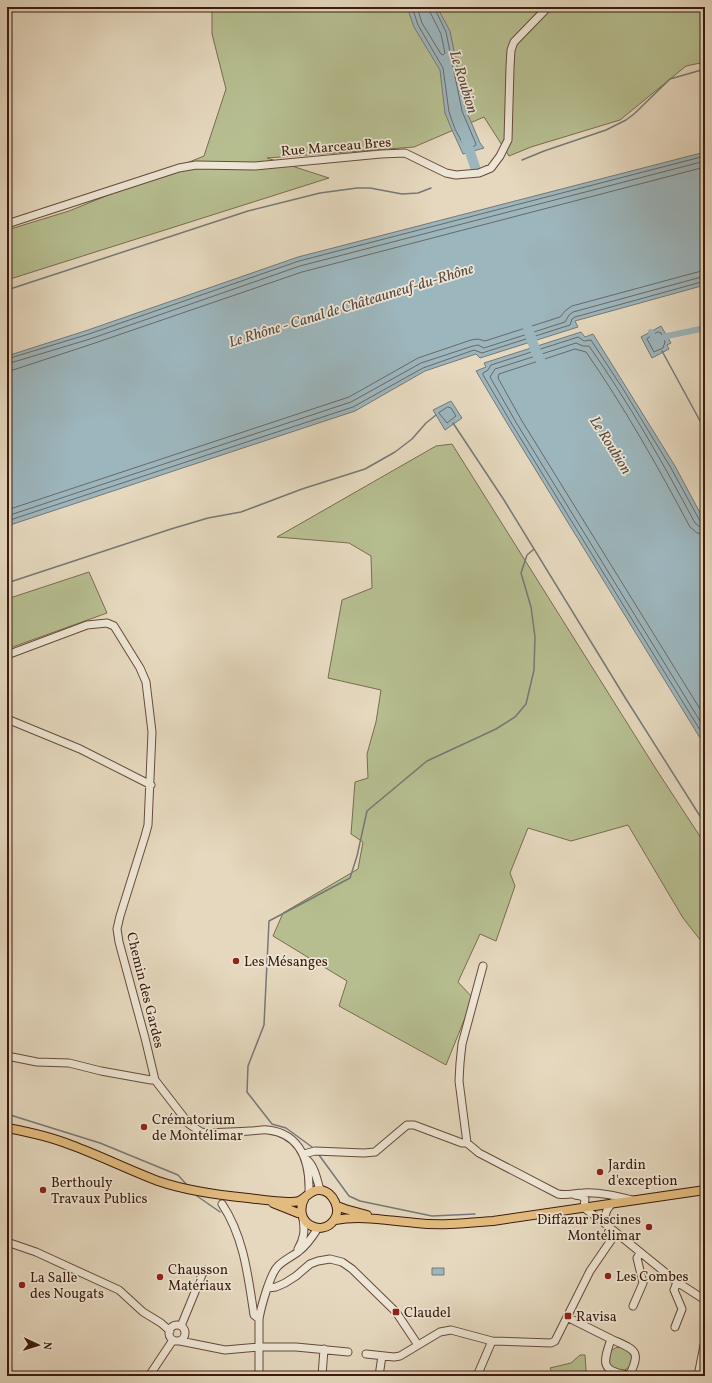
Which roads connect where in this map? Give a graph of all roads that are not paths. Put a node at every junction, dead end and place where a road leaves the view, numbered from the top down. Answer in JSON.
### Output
{"nodes":[{"id":1,"x":548,"y":7,"type":"edge"},
{"id":2,"x":7,"y":224,"type":"edge"},
{"id":3,"x":7,"y":655,"type":"edge"},
{"id":4,"x":7,"y":719,"type":"edge"},
{"id":5,"x":151,"y":785,"type":"junction"},
{"id":6,"x":483,"y":966,"type":"dead end"},
{"id":7,"x":7,"y":1056,"type":"edge"},
{"id":8,"x":155,"y":1080,"type":"junction"},
{"id":9,"x":7,"y":1128,"type":"edge"},
{"id":10,"x":467,"y":1143,"type":"junction"},
{"id":11,"x":305,"y":1157,"type":"junction"},
{"id":12,"x":320,"y":1190,"type":"junction"},
{"id":13,"x":705,"y":1190,"type":"edge"},
{"id":14,"x":307,"y":1195,"type":"junction"},
{"id":15,"x":573,"y":1195,"type":"junction"},
{"id":16,"x":633,"y":1200,"type":"junction"},
{"id":17,"x":267,"y":1201,"type":"junction"},
{"id":18,"x":612,"y":1203,"type":"junction"},
{"id":19,"x":222,"y":1204,"type":"dead end"},
{"id":20,"x":337,"y":1206,"type":"junction"},
{"id":21,"x":584,"y":1208,"type":"junction"},
{"id":22,"x":302,"y":1216,"type":"junction"},
{"id":23,"x":383,"y":1219,"type":"junction"},
{"id":24,"x":335,"y":1220,"type":"junction"},
{"id":25,"x":603,"y":1222,"type":"junction"},
{"id":26,"x":318,"y":1228,"type":"junction"},
{"id":27,"x":616,"y":1234,"type":"junction"},
{"id":28,"x":7,"y":1242,"type":"edge"},
{"id":29,"x":640,"y":1253,"type":"junction"},
{"id":30,"x":294,"y":1254,"type":"junction"},
{"id":31,"x":204,"y":1270,"type":"dead end"},
{"id":32,"x":677,"y":1282,"type":"junction"},
{"id":33,"x":268,"y":1288,"type":"junction"},
{"id":34,"x":705,"y":1300,"type":"edge"},
{"id":35,"x":633,"y":1306,"type":"dead end"},
{"id":36,"x":567,"y":1318,"type":"junction"},
{"id":37,"x":259,"y":1319,"type":"junction"},
{"id":38,"x":161,"y":1322,"type":"junction"},
{"id":39,"x":178,"y":1326,"type":"junction"},
{"id":40,"x":675,"y":1327,"type":"dead end"},
{"id":41,"x":170,"y":1331,"type":"junction"},
{"id":42,"x":179,"y":1339,"type":"junction"},
{"id":43,"x":611,"y":1339,"type":"junction"},
{"id":44,"x":705,"y":1340,"type":"edge"},
{"id":45,"x":492,"y":1341,"type":"junction"},
{"id":46,"x":623,"y":1344,"type":"junction"},
{"id":47,"x":418,"y":1345,"type":"junction"},
{"id":48,"x":259,"y":1347,"type":"junction"},
{"id":49,"x":608,"y":1348,"type":"junction"},
{"id":50,"x":324,"y":1349,"type":"junction"},
{"id":51,"x":348,"y":1352,"type":"dead end"},
{"id":52,"x":366,"y":1354,"type":"dead end"},
{"id":53,"x":382,"y":1356,"type":"junction"},
{"id":54,"x":150,"y":1376,"type":"edge"},
{"id":55,"x":259,"y":1376,"type":"edge"},
{"id":56,"x":322,"y":1376,"type":"edge"},
{"id":57,"x":379,"y":1376,"type":"edge"},
{"id":58,"x":477,"y":1376,"type":"edge"},
{"id":59,"x":629,"y":1376,"type":"edge"},
{"id":60,"x":698,"y":1376,"type":"edge"}],
"edges":[{"from":1,"to":2,"type":"street","name":"Rue Marceau Bres"},
{"from":3,"to":5,"type":"street","name":"Chemin des Gardes"},
{"from":4,"to":5,"type":"street"},
{"from":5,"to":8,"type":"street","name":"Chemin des Gardes"},
{"from":6,"to":10,"type":"street"},
{"from":7,"to":8,"type":"street"},
{"from":8,"to":11,"type":"street","name":"Chemin des Gardes"},
{"from":9,"to":17,"type":"main road"},
{"from":10,"to":11,"type":"street"},
{"from":10,"to":15,"type":"street"},
{"from":11,"to":12,"type":"street"},
{"from":11,"to":14,"type":"street"},
{"from":12,"to":14,"type":"main road"},
{"from":12,"to":20,"type":"main road"},
{"from":13,"to":16,"type":"main road"},
{"from":14,"to":17,"type":"main road"},
{"from":14,"to":22,"type":"main road"},
{"from":15,"to":16,"type":"street"},
{"from":15,"to":21,"type":"street"},
{"from":16,"to":18,"type":"main road"},
{"from":17,"to":22,"type":"main road"},
{"from":18,"to":21,"type":"main road"},
{"from":18,"to":25,"type":"street"},
{"from":19,"to":37,"type":"street"},
{"from":20,"to":23,"type":"main road"},
{"from":20,"to":24,"type":"main road"},
{"from":21,"to":23,"type":"main road"},
{"from":21,"to":25,"type":"street"},
{"from":22,"to":26,"type":"main road"},
{"from":22,"to":30,"type":"street"},
{"from":23,"to":24,"type":"main road"},
{"from":24,"to":26,"type":"main road"},
{"from":25,"to":27,"type":"street"},
{"from":26,"to":30,"type":"street"},
{"from":27,"to":29,"type":"street"},
{"from":27,"to":36,"type":"street"},
{"from":28,"to":38,"type":"street"},
{"from":29,"to":32,"type":"street"},
{"from":29,"to":35,"type":"street"},
{"from":30,"to":33,"type":"street"},
{"from":31,"to":39,"type":"street"},
{"from":32,"to":34,"type":"street"},
{"from":32,"to":40,"type":"street"},
{"from":33,"to":37,"type":"street"},
{"from":33,"to":47,"type":"street"},
{"from":36,"to":43,"type":"street"},
{"from":36,"to":45,"type":"street"},
{"from":37,"to":48,"type":"street"},
{"from":38,"to":39,"type":"street"},
{"from":38,"to":41,"type":"street"},
{"from":39,"to":41,"type":"street"},
{"from":39,"to":42,"type":"street"},
{"from":41,"to":42,"type":"street"},
{"from":42,"to":48,"type":"street"},
{"from":42,"to":54,"type":"street"},
{"from":43,"to":46,"type":"street"},
{"from":43,"to":49,"type":"street"},
{"from":44,"to":60,"type":"street"},
{"from":45,"to":47,"type":"street"},
{"from":45,"to":58,"type":"street"},
{"from":46,"to":49,"type":"street"},
{"from":46,"to":59,"type":"street"},
{"from":47,"to":53,"type":"street"},
{"from":48,"to":50,"type":"street"},
{"from":48,"to":55,"type":"street"},
{"from":49,"to":59,"type":"street"},
{"from":50,"to":51,"type":"street"},
{"from":50,"to":56,"type":"street"},
{"from":52,"to":53,"type":"street"},
{"from":53,"to":57,"type":"street"}]}
